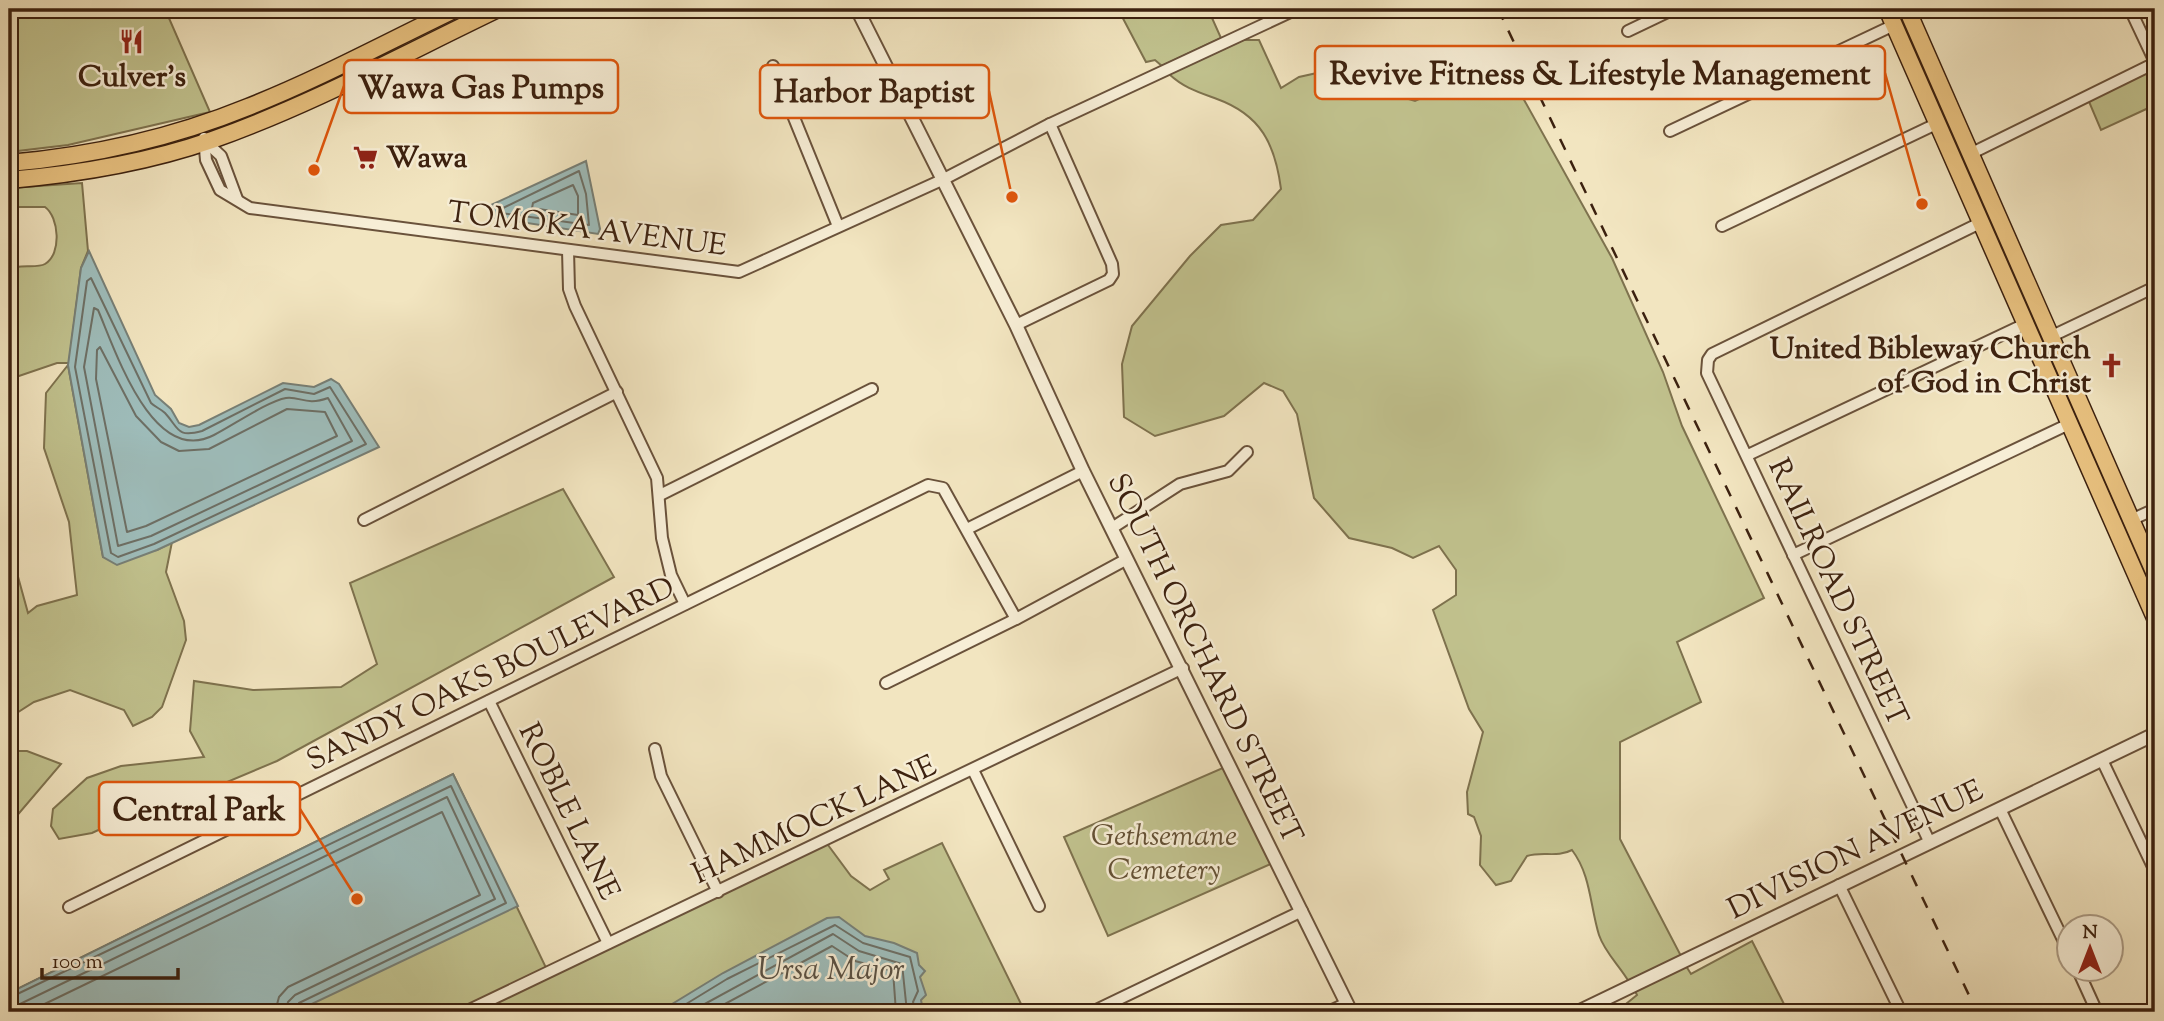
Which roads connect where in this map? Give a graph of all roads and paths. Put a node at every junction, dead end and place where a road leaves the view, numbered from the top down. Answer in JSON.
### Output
{"nodes":[{"id":1,"x":456,"y":9,"type":"edge"},
{"id":2,"x":498,"y":9,"type":"edge"},
{"id":3,"x":857,"y":9,"type":"edge"},
{"id":4,"x":1297,"y":9,"type":"edge"},
{"id":5,"x":1674,"y":9,"type":"edge"},
{"id":6,"x":1887,"y":9,"type":"edge"},
{"id":7,"x":1907,"y":9,"type":"edge"},
{"id":8,"x":2130,"y":9,"type":"edge"},
{"id":9,"x":1894,"y":25,"type":"junction"},
{"id":10,"x":1628,"y":31,"type":"dead end"},
{"id":11,"x":2155,"y":62,"type":"edge"},
{"id":12,"x":773,"y":66,"type":"dead end"},
{"id":13,"x":1050,"y":124,"type":"junction"},
{"id":14,"x":199,"y":125,"type":"junction"},
{"id":15,"x":1937,"y":127,"type":"junction"},
{"id":16,"x":1670,"y":131,"type":"dead end"},
{"id":17,"x":206,"y":142,"type":"junction"},
{"id":18,"x":1970,"y":154,"type":"junction"},
{"id":19,"x":9,"y":163,"type":"edge"},
{"id":20,"x":944,"y":179,"type":"junction"},
{"id":21,"x":9,"y":180,"type":"edge"},
{"id":22,"x":1980,"y":223,"type":"junction"},
{"id":23,"x":838,"y":226,"type":"junction"},
{"id":24,"x":1722,"y":226,"type":"dead end"},
{"id":25,"x":568,"y":250,"type":"junction"},
{"id":26,"x":2155,"y":287,"type":"edge"},
{"id":27,"x":2025,"y":324,"type":"junction"},
{"id":28,"x":1016,"y":325,"type":"junction"},
{"id":29,"x":2050,"y":337,"type":"junction"},
{"id":30,"x":872,"y":389,"type":"dead end"},
{"id":31,"x":617,"y":392,"type":"junction"},
{"id":32,"x":2069,"y":424,"type":"junction"},
{"id":33,"x":2096,"y":440,"type":"junction"},
{"id":34,"x":1247,"y":452,"type":"dead end"},
{"id":35,"x":1748,"y":455,"type":"junction"},
{"id":36,"x":1083,"y":471,"type":"junction"},
{"id":37,"x":660,"y":495,"type":"junction"},
{"id":38,"x":2155,"y":509,"type":"edge"},
{"id":39,"x":364,"y":520,"type":"dead end"},
{"id":40,"x":2131,"y":520,"type":"junction"},
{"id":41,"x":1112,"y":528,"type":"junction"},
{"id":42,"x":967,"y":529,"type":"junction"},
{"id":43,"x":1793,"y":555,"type":"junction"},
{"id":44,"x":1127,"y":559,"type":"junction"},
{"id":45,"x":2155,"y":574,"type":"edge"},
{"id":46,"x":685,"y":604,"type":"junction"},
{"id":47,"x":2155,"y":618,"type":"edge"},
{"id":48,"x":1016,"y":620,"type":"junction"},
{"id":49,"x":1183,"y":668,"type":"junction"},
{"id":50,"x":886,"y":683,"type":"dead end"},
{"id":51,"x":489,"y":701,"type":"junction"},
{"id":52,"x":2155,"y":734,"type":"edge"},
{"id":53,"x":656,"y":749,"type":"dead end"},
{"id":54,"x":2102,"y":760,"type":"junction"},
{"id":55,"x":974,"y":770,"type":"junction"},
{"id":56,"x":2000,"y":809,"type":"junction"},
{"id":57,"x":1930,"y":843,"type":"junction"},
{"id":58,"x":2155,"y":871,"type":"edge"},
{"id":59,"x":1839,"y":885,"type":"junction"},
{"id":60,"x":718,"y":892,"type":"junction"},
{"id":61,"x":1039,"y":906,"type":"dead end"},
{"id":62,"x":69,"y":907,"type":"dead end"},
{"id":63,"x":1302,"y":911,"type":"junction"},
{"id":64,"x":2056,"y":925,"type":"edge"},
{"id":65,"x":608,"y":943,"type":"junction"},
{"id":66,"x":2084,"y":982,"type":"edge"},
{"id":67,"x":1349,"y":1008,"type":"edge"},
{"id":68,"x":465,"y":1012,"type":"edge"},
{"id":69,"x":1092,"y":1012,"type":"edge"},
{"id":70,"x":1328,"y":1012,"type":"edge"},
{"id":71,"x":1578,"y":1012,"type":"edge"},
{"id":72,"x":1900,"y":1012,"type":"edge"},
{"id":73,"x":2098,"y":1012,"type":"edge"}],
"edges":[{"from":1,"to":14,"type":"main road"},
{"from":2,"to":17,"type":"main road"},
{"from":3,"to":20,"type":"street","name":"SOUTH ORCHARD STREET"},
{"from":4,"to":13,"type":"street","name":"TOMOKA AVENUE"},
{"from":5,"to":10,"type":"street"},
{"from":6,"to":9,"type":"main road"},
{"from":7,"to":18,"type":"main road"},
{"from":8,"to":11,"type":"street"},
{"from":9,"to":15,"type":"main road"},
{"from":9,"to":16,"type":"street"},
{"from":11,"to":18,"type":"street"},
{"from":12,"to":23,"type":"street"},
{"from":13,"to":20,"type":"street","name":"TOMOKA AVENUE"},
{"from":13,"to":28,"type":"street"},
{"from":14,"to":17,"type":"street","name":"TOMOKA AVENUE"},
{"from":14,"to":19,"type":"main road"},
{"from":15,"to":18,"type":"main road"},
{"from":15,"to":22,"type":"main road"},
{"from":15,"to":24,"type":"street"},
{"from":17,"to":21,"type":"main road"},
{"from":17,"to":25,"type":"street","name":"TOMOKA AVENUE"},
{"from":18,"to":29,"type":"main road"},
{"from":20,"to":23,"type":"street","name":"TOMOKA AVENUE"},
{"from":20,"to":28,"type":"street","name":"SOUTH ORCHARD STREET"},
{"from":22,"to":27,"type":"main road"},
{"from":22,"to":35,"type":"street","name":"RAILROAD STREET"},
{"from":23,"to":25,"type":"street","name":"TOMOKA AVENUE"},
{"from":25,"to":31,"type":"street"},
{"from":26,"to":29,"type":"street"},
{"from":27,"to":32,"type":"main road"},
{"from":27,"to":35,"type":"street"},
{"from":28,"to":36,"type":"street","name":"SOUTH ORCHARD STREET"},
{"from":29,"to":33,"type":"main road"},
{"from":30,"to":37,"type":"street"},
{"from":31,"to":37,"type":"street"},
{"from":31,"to":39,"type":"street"},
{"from":32,"to":33,"type":"main road"},
{"from":32,"to":43,"type":"street"},
{"from":32,"to":47,"type":"main road"},
{"from":33,"to":40,"type":"main road"},
{"from":34,"to":41,"type":"street"},
{"from":35,"to":43,"type":"street","name":"RAILROAD STREET"},
{"from":36,"to":41,"type":"street","name":"SOUTH ORCHARD STREET"},
{"from":36,"to":42,"type":"street"},
{"from":37,"to":46,"type":"street"},
{"from":38,"to":40,"type":"street"},
{"from":40,"to":45,"type":"main road"},
{"from":41,"to":44,"type":"street","name":"SOUTH ORCHARD STREET"},
{"from":42,"to":46,"type":"street","name":"SANDY OAKS BOULEVARD"},
{"from":42,"to":48,"type":"street"},
{"from":43,"to":57,"type":"street","name":"RAILROAD STREET"},
{"from":44,"to":48,"type":"street"},
{"from":44,"to":49,"type":"street","name":"SOUTH ORCHARD STREET"},
{"from":46,"to":51,"type":"street","name":"SANDY OAKS BOULEVARD"},
{"from":48,"to":50,"type":"street"},
{"from":49,"to":55,"type":"street","name":"HAMMOCK LANE"},
{"from":49,"to":63,"type":"street","name":"SOUTH ORCHARD STREET"},
{"from":51,"to":62,"type":"street","name":"SANDY OAKS BOULEVARD"},
{"from":51,"to":65,"type":"street","name":"ROBLE LANE"},
{"from":52,"to":54,"type":"street","name":"DIVISION AVENUE"},
{"from":53,"to":60,"type":"street"},
{"from":54,"to":56,"type":"street","name":"DIVISION AVENUE"},
{"from":54,"to":58,"type":"street"},
{"from":55,"to":60,"type":"street","name":"HAMMOCK LANE"},
{"from":55,"to":61,"type":"street"},
{"from":56,"to":57,"type":"street","name":"DIVISION AVENUE"},
{"from":56,"to":64,"type":"street"},
{"from":57,"to":59,"type":"street","name":"DIVISION AVENUE"},
{"from":59,"to":71,"type":"street","name":"DIVISION AVENUE"},
{"from":59,"to":72,"type":"street"},
{"from":60,"to":65,"type":"street","name":"HAMMOCK LANE"},
{"from":63,"to":67,"type":"street","name":"SOUTH ORCHARD STREET"},
{"from":63,"to":69,"type":"street"},
{"from":65,"to":68,"type":"street","name":"HAMMOCK LANE"},
{"from":66,"to":73,"type":"street"},
{"from":67,"to":70,"type":"street"}]}
